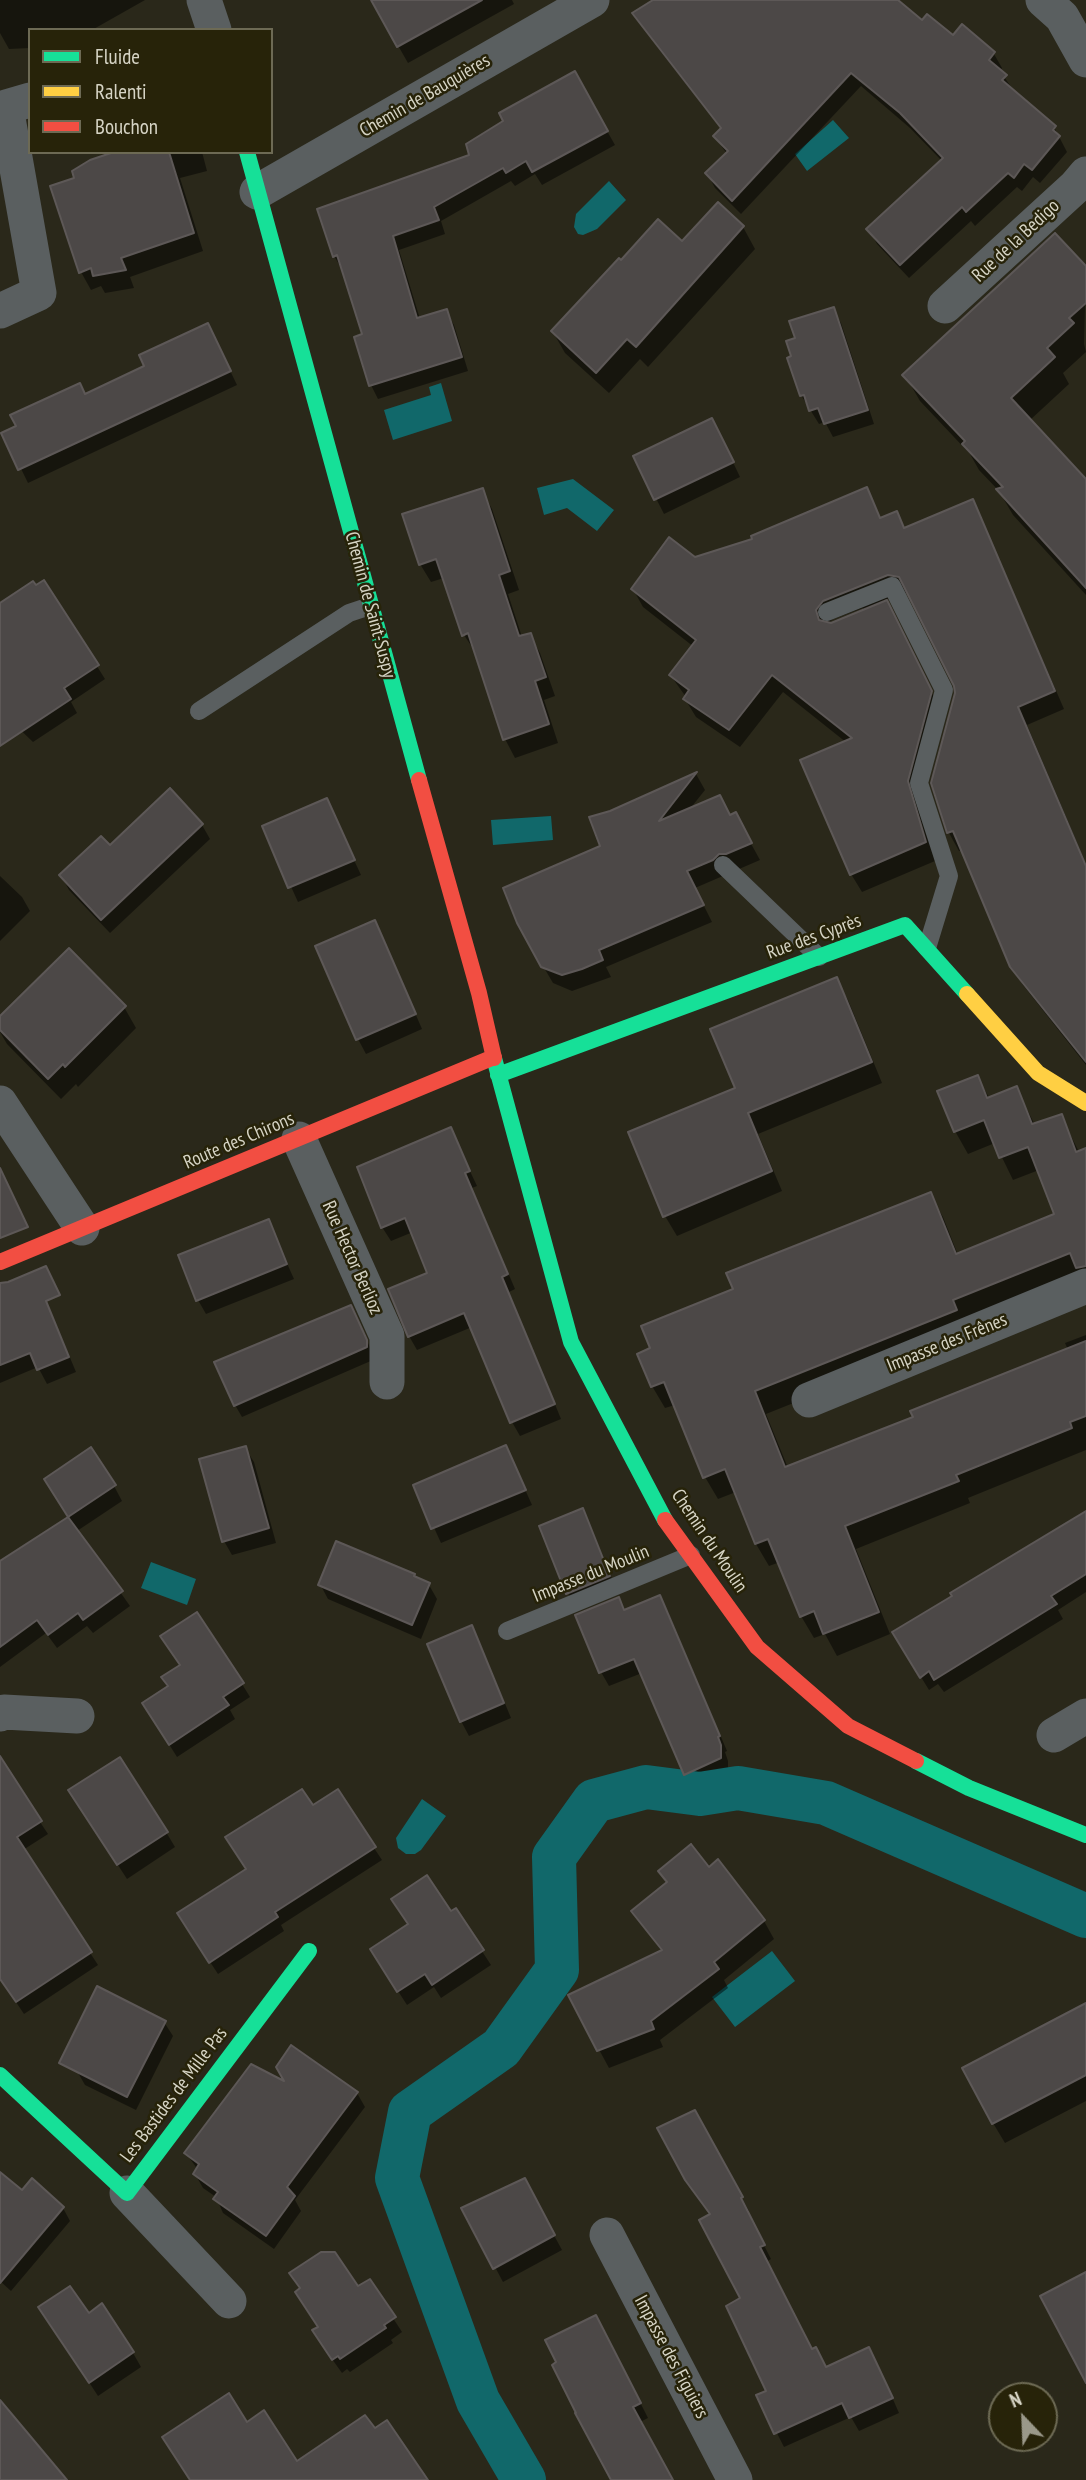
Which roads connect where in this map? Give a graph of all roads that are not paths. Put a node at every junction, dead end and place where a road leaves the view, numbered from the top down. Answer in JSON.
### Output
{"nodes":[{"id":1,"x":204,"y":0,"type":"edge"},
{"id":2,"x":592,"y":0,"type":"edge"},
{"id":3,"x":1043,"y":0,"type":"edge"},
{"id":4,"x":213,"y":28,"type":"edge"},
{"id":5,"x":1086,"y":60,"type":"edge"},
{"id":6,"x":12,"y":101,"type":"edge"},
{"id":7,"x":248,"y":154,"type":"edge"},
{"id":8,"x":1082,"y":188,"type":"edge"},
{"id":9,"x":257,"y":191,"type":"junction"},
{"id":10,"x":945,"y":306,"type":"dead end"},
{"id":11,"x":0,"y":311,"type":"edge"},
{"id":12,"x":370,"y":606,"type":"junction"},
{"id":13,"x":827,"y":612,"type":"dead end"},
{"id":14,"x":199,"y":711,"type":"dead end"},
{"id":15,"x":723,"y":865,"type":"dead end"},
{"id":16,"x":926,"y":948,"type":"junction"},
{"id":17,"x":820,"y":957,"type":"junction"},
{"id":18,"x":494,"y":1057,"type":"junction"},
{"id":19,"x":498,"y":1075,"type":"junction"},
{"id":20,"x":0,"y":1103,"type":"edge"},
{"id":21,"x":1086,"y":1103,"type":"edge"},
{"id":22,"x":299,"y":1139,"type":"junction"},
{"id":23,"x":82,"y":1228,"type":"junction"},
{"id":24,"x":0,"y":1262,"type":"edge"},
{"id":25,"x":1086,"y":1286,"type":"edge"},
{"id":26,"x":387,"y":1382,"type":"dead end"},
{"id":27,"x":809,"y":1400,"type":"dead end"},
{"id":28,"x":691,"y":1555,"type":"junction"},
{"id":29,"x":506,"y":1631,"type":"dead end"},
{"id":30,"x":0,"y":1714,"type":"edge"},
{"id":31,"x":77,"y":1716,"type":"dead end"},
{"id":32,"x":1086,"y":1716,"type":"edge"},
{"id":33,"x":1054,"y":1735,"type":"dead end"},
{"id":34,"x":1086,"y":1835,"type":"edge"},
{"id":35,"x":309,"y":1951,"type":"dead end"},
{"id":36,"x":0,"y":2075,"type":"edge"},
{"id":37,"x":127,"y":2193,"type":"junction"},
{"id":38,"x":607,"y":2235,"type":"dead end"},
{"id":39,"x":229,"y":2301,"type":"dead end"},
{"id":40,"x":734,"y":2480,"type":"edge"}],
"edges":[{"from":1,"to":4,"type":"street"},
{"from":2,"to":9,"type":"street","name":"Chemin de Bauquières"},
{"from":3,"to":5,"type":"street"},
{"from":6,"to":11,"type":"street"},
{"from":7,"to":9,"type":"street","name":"Chemin de Saint-Suspy"},
{"from":8,"to":10,"type":"street","name":"Rue de la Bedigo"},
{"from":9,"to":12,"type":"street","name":"Chemin de Saint-Suspy"},
{"from":12,"to":14,"type":"lane"},
{"from":12,"to":18,"type":"street","name":"Chemin de Saint-Suspy"},
{"from":13,"to":16,"type":"lane"},
{"from":15,"to":17,"type":"lane"},
{"from":16,"to":17,"type":"street","name":"Rue des Cyprès"},
{"from":16,"to":21,"type":"street","name":"Rue des Cyprès"},
{"from":17,"to":19,"type":"street","name":"Rue des Cyprès"},
{"from":18,"to":19,"type":"street","name":"Chemin du Moulin"},
{"from":18,"to":22,"type":"street","name":"Route des Chirons"},
{"from":19,"to":28,"type":"street","name":"Chemin du Moulin"},
{"from":20,"to":23,"type":"street"},
{"from":22,"to":23,"type":"street","name":"Route des Chirons"},
{"from":22,"to":26,"type":"street","name":"Rue Hector Berlioz"},
{"from":23,"to":24,"type":"street","name":"Route des Chirons"},
{"from":25,"to":27,"type":"street","name":"Impasse des Frênes"},
{"from":28,"to":29,"type":"lane","name":"Impasse du Moulin"},
{"from":28,"to":34,"type":"street","name":"Chemin du Moulin"},
{"from":30,"to":31,"type":"street"},
{"from":32,"to":33,"type":"street"},
{"from":35,"to":37,"type":"street","name":"Les Bastides de Mille Pas"},
{"from":36,"to":37,"type":"street","name":"Les Bastides de Mille Pas"},
{"from":37,"to":39,"type":"street"},
{"from":38,"to":40,"type":"street","name":"Impasse des Figuiers"}]}
